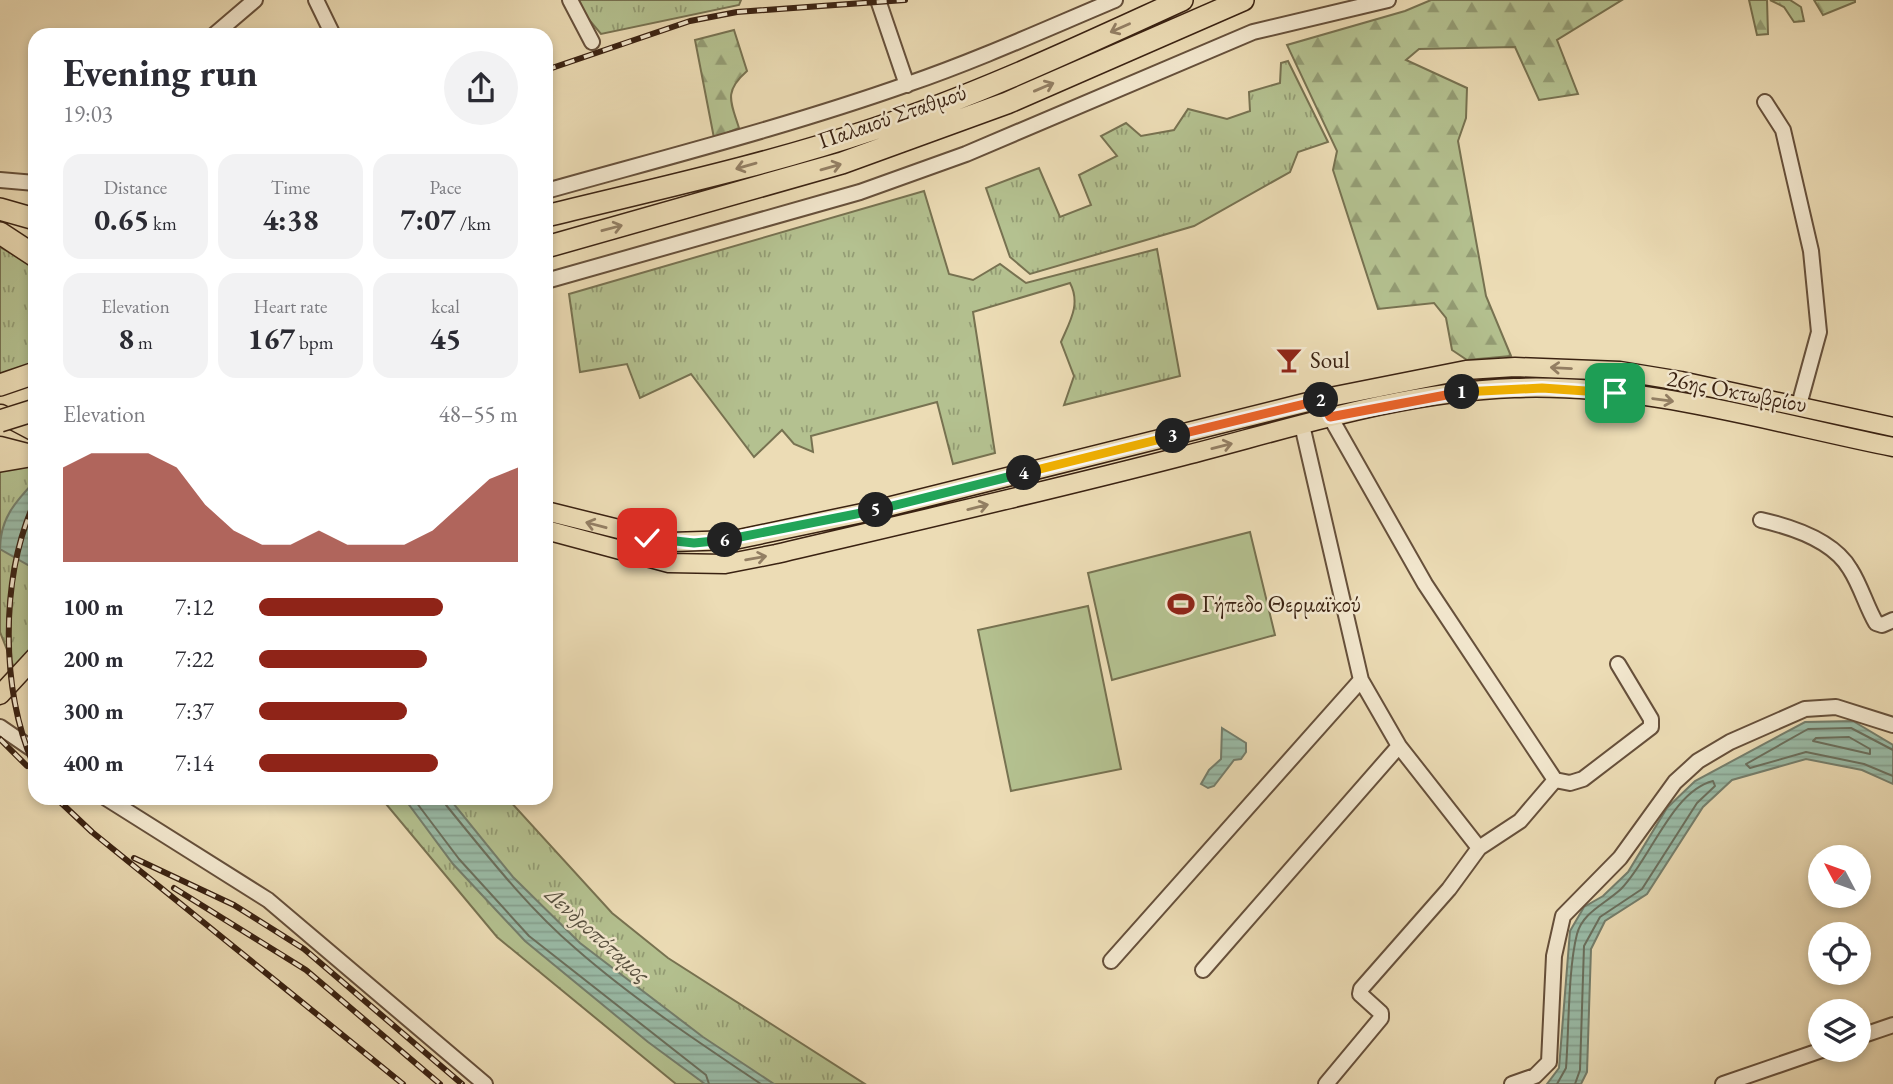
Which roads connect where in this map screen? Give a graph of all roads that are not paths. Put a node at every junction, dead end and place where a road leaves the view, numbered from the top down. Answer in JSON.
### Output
{"nodes":[{"id":1,"x":255,"y":0,"type":"edge"},
{"id":2,"x":316,"y":0,"type":"edge"},
{"id":3,"x":570,"y":0,"type":"edge"},
{"id":4,"x":878,"y":0,"type":"edge"},
{"id":5,"x":1115,"y":0,"type":"edge"},
{"id":6,"x":1182,"y":0,"type":"edge"},
{"id":7,"x":1243,"y":0,"type":"edge"},
{"id":8,"x":1388,"y":0,"type":"edge"},
{"id":9,"x":222,"y":28,"type":"edge"},
{"id":10,"x":330,"y":28,"type":"edge"},
{"id":11,"x":592,"y":41,"type":"dead end"},
{"id":12,"x":907,"y":85,"type":"junction"},
{"id":13,"x":1765,"y":102,"type":"dead end"},
{"id":14,"x":0,"y":180,"type":"edge"},
{"id":15,"x":28,"y":182,"type":"edge"},
{"id":16,"x":553,"y":189,"type":"edge"},
{"id":17,"x":0,"y":209,"type":"edge"},
{"id":18,"x":553,"y":214,"type":"edge"},
{"id":19,"x":28,"y":217,"type":"edge"},
{"id":20,"x":0,"y":233,"type":"edge"},
{"id":21,"x":553,"y":245,"type":"edge"},
{"id":22,"x":28,"y":251,"type":"edge"},
{"id":23,"x":553,"y":279,"type":"edge"},
{"id":24,"x":28,"y":374,"type":"edge"},
{"id":25,"x":0,"y":385,"type":"edge"},
{"id":26,"x":1320,"y":399,"type":"junction"},
{"id":27,"x":1799,"y":405,"type":"junction"},
{"id":28,"x":28,"y":412,"type":"edge"},
{"id":29,"x":0,"y":413,"type":"edge"},
{"id":30,"x":1330,"y":417,"type":"junction"},
{"id":31,"x":0,"y":421,"type":"edge"},
{"id":32,"x":1303,"y":425,"type":"junction"},
{"id":33,"x":1893,"y":427,"type":"edge"},
{"id":34,"x":28,"y":428,"type":"edge"},
{"id":35,"x":0,"y":446,"type":"edge"},
{"id":36,"x":1893,"y":447,"type":"edge"},
{"id":37,"x":28,"y":453,"type":"edge"},
{"id":38,"x":28,"y":456,"type":"edge"},
{"id":39,"x":0,"y":461,"type":"edge"},
{"id":40,"x":553,"y":512,"type":"edge"},
{"id":41,"x":1761,"y":520,"type":"dead end"},
{"id":42,"x":553,"y":532,"type":"edge"},
{"id":43,"x":1893,"y":620,"type":"edge"},
{"id":44,"x":1618,"y":664,"type":"dead end"},
{"id":45,"x":28,"y":665,"type":"edge"},
{"id":46,"x":1361,"y":680,"type":"junction"},
{"id":47,"x":0,"y":695,"type":"edge"},
{"id":48,"x":1893,"y":725,"type":"edge"},
{"id":49,"x":0,"y":727,"type":"edge"},
{"id":50,"x":28,"y":746,"type":"edge"},
{"id":51,"x":1399,"y":746,"type":"junction"},
{"id":52,"x":1555,"y":780,"type":"junction"},
{"id":53,"x":117,"y":805,"type":"edge"},
{"id":54,"x":1479,"y":848,"type":"junction"},
{"id":55,"x":1111,"y":961,"type":"dead end"},
{"id":56,"x":1203,"y":970,"type":"dead end"},
{"id":57,"x":1893,"y":1025,"type":"edge"},
{"id":58,"x":1871,"y":1033,"type":"edge"},
{"id":59,"x":1808,"y":1055,"type":"edge"},
{"id":60,"x":485,"y":1084,"type":"edge"},
{"id":61,"x":1326,"y":1084,"type":"edge"},
{"id":62,"x":1512,"y":1084,"type":"edge"},
{"id":63,"x":1723,"y":1084,"type":"edge"}],
"edges":[{"from":1,"to":9,"type":"street"},
{"from":2,"to":10,"type":"street"},
{"from":3,"to":11,"type":"street"},
{"from":4,"to":12,"type":"street"},
{"from":5,"to":12,"type":"street"},
{"from":6,"to":18,"type":"highway","name":"Παλαιού Σταθμού","one_way":true},
{"from":21,"to":7,"type":"highway","name":"Παλαιού Σταθμού","one_way":true},
{"from":8,"to":23,"type":"street"},
{"from":12,"to":16,"type":"street"},
{"from":13,"to":27,"type":"street"},
{"from":14,"to":15,"type":"street"},
{"from":17,"to":19,"type":"highway"},
{"from":20,"to":22,"type":"highway"},
{"from":24,"to":25,"type":"highway"},
{"from":27,"to":26,"type":"main road","name":"26ης Οκτωβρίου","one_way":true},
{"from":26,"to":30,"type":"street"},
{"from":26,"to":40,"type":"main road","name":"26ης Οκτωβρίου","one_way":true},
{"from":27,"to":33,"type":"main road","name":"26ης Οκτωβρίου"},
{"from":28,"to":31,"type":"highway","bridge":true},
{"from":29,"to":34,"type":"main road"},
{"from":30,"to":32,"type":"main road","name":"26ης Οκτωβρίου"},
{"from":30,"to":36,"type":"main road","name":"26ης Οκτωβρίου","one_way":true},
{"from":30,"to":52,"type":"street"},
{"from":42,"to":32,"type":"main road","name":"26ης Οκτωβρίου","one_way":true},
{"from":32,"to":46,"type":"street"},
{"from":35,"to":37,"type":"main road"},
{"from":38,"to":39,"type":"highway"},
{"from":41,"to":43,"type":"street"},
{"from":44,"to":52,"type":"street"},
{"from":45,"to":47,"type":"main road"},
{"from":46,"to":51,"type":"street"},
{"from":46,"to":55,"type":"street"},
{"from":48,"to":62,"type":"street"},
{"from":49,"to":50,"type":"street"},
{"from":51,"to":54,"type":"street"},
{"from":51,"to":56,"type":"street"},
{"from":52,"to":54,"type":"street"},
{"from":53,"to":60,"type":"street"},
{"from":54,"to":61,"type":"street"},
{"from":57,"to":58,"type":"street"},
{"from":59,"to":63,"type":"street"}]}
